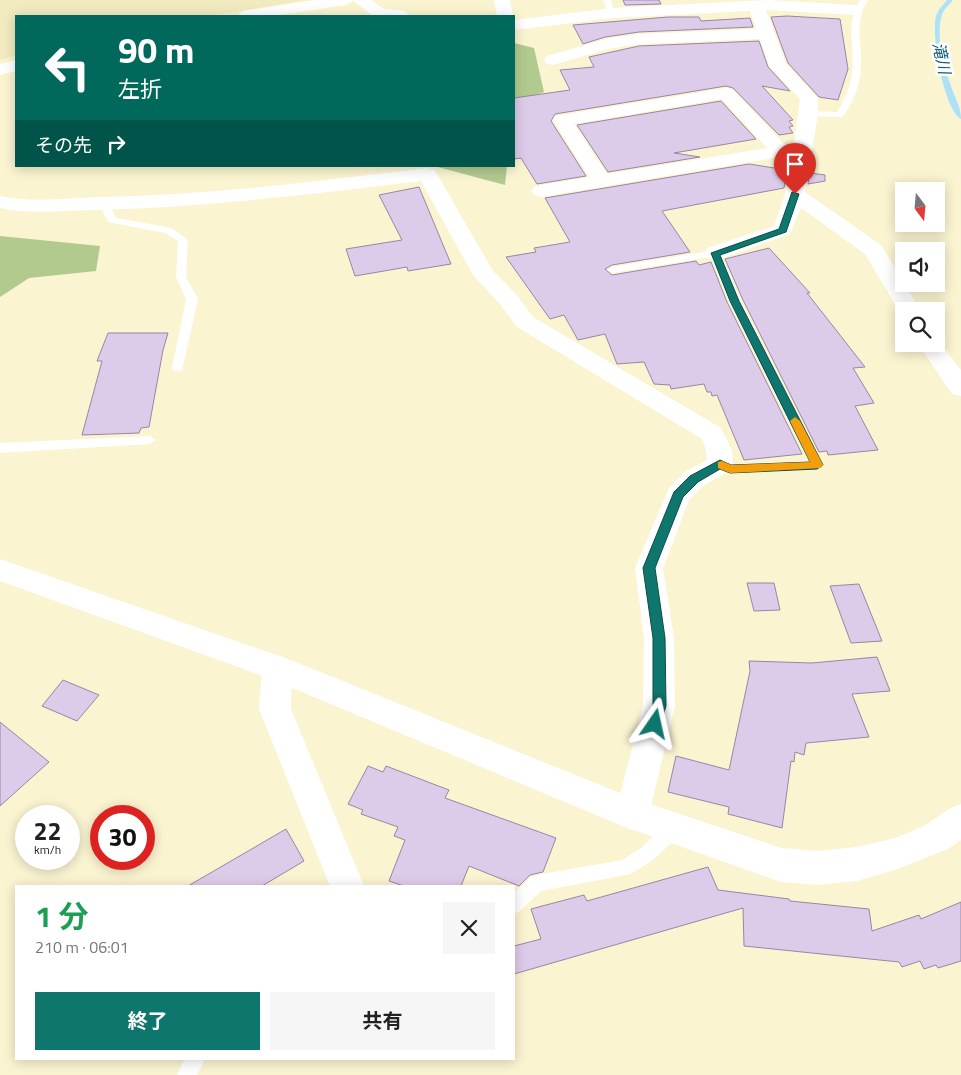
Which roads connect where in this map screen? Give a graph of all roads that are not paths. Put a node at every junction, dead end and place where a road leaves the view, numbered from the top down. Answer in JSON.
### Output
{"nodes":[{"id":1,"x":346,"y":0,"type":"edge"},
{"id":2,"x":392,"y":0,"type":"edge"},
{"id":3,"x":502,"y":0,"type":"edge"},
{"id":4,"x":364,"y":2,"type":"edge"},
{"id":5,"x":860,"y":5,"type":"edge"},
{"id":6,"x":610,"y":6,"type":"edge"},
{"id":7,"x":756,"y":6,"type":"junction"},
{"id":8,"x":250,"y":15,"type":"edge"},
{"id":9,"x":392,"y":15,"type":"edge"},
{"id":10,"x":505,"y":15,"type":"edge"},
{"id":11,"x":515,"y":26,"type":"edge"},
{"id":12,"x":765,"y":34,"type":"junction"},
{"id":13,"x":553,"y":60,"type":"dead end"},
{"id":14,"x":15,"y":65,"type":"edge"},
{"id":15,"x":0,"y":70,"type":"edge"},
{"id":16,"x":809,"y":114,"type":"junction"},
{"id":17,"x":802,"y":148,"type":"junction"},
{"id":18,"x":780,"y":151,"type":"junction"},
{"id":19,"x":601,"y":180,"type":"junction"},
{"id":20,"x":541,"y":191,"type":"dead end"},
{"id":21,"x":795,"y":194,"type":"junction"},
{"id":22,"x":0,"y":202,"type":"edge"},
{"id":23,"x":104,"y":204,"type":"junction"},
{"id":24,"x":715,"y":253,"type":"junction"},
{"id":25,"x":612,"y":270,"type":"dead end"},
{"id":26,"x":905,"y":302,"type":"edge"},
{"id":27,"x":936,"y":352,"type":"edge"},
{"id":28,"x":178,"y":368,"type":"dead end"},
{"id":29,"x":961,"y":388,"type":"edge"},
{"id":30,"x":150,"y":440,"type":"dead end"},
{"id":31,"x":0,"y":448,"type":"edge"},
{"id":32,"x":720,"y":464,"type":"junction"},
{"id":33,"x":0,"y":570,"type":"edge"},
{"id":34,"x":278,"y":668,"type":"junction"},
{"id":35,"x":632,"y":814,"type":"junction"},
{"id":36,"x":961,"y":820,"type":"edge"},
{"id":37,"x":674,"y":829,"type":"junction"},
{"id":38,"x":347,"y":885,"type":"edge"},
{"id":39,"x":515,"y":905,"type":"edge"},
{"id":40,"x":194,"y":1060,"type":"edge"},
{"id":41,"x":187,"y":1075,"type":"edge"}],
"edges":[{"from":1,"to":8,"type":"street"},
{"from":2,"to":4,"type":"street"},
{"from":3,"to":10,"type":"street"},
{"from":4,"to":9,"type":"street"},
{"from":5,"to":7,"type":"street"},
{"from":5,"to":16,"type":"lane"},
{"from":6,"to":7,"type":"street"},
{"from":6,"to":11,"type":"street"},
{"from":7,"to":12,"type":"street"},
{"from":12,"to":13,"type":"street"},
{"from":12,"to":16,"type":"street"},
{"from":14,"to":15,"type":"street"},
{"from":16,"to":17,"type":"street"},
{"from":17,"to":18,"type":"street"},
{"from":17,"to":21,"type":"street"},
{"from":18,"to":19,"type":"street"},
{"from":18,"to":19,"type":"street"},
{"from":19,"to":20,"type":"street"},
{"from":21,"to":24,"type":"street"},
{"from":21,"to":26,"type":"street"},
{"from":22,"to":23,"type":"street"},
{"from":23,"to":28,"type":"lane"},
{"from":23,"to":32,"type":"street"},
{"from":24,"to":25,"type":"lane"},
{"from":24,"to":32,"type":"lane"},
{"from":27,"to":29,"type":"street"},
{"from":30,"to":31,"type":"lane"},
{"from":32,"to":35,"type":"street"},
{"from":33,"to":34,"type":"street"},
{"from":34,"to":35,"type":"street"},
{"from":34,"to":38,"type":"street"},
{"from":35,"to":37,"type":"street"},
{"from":36,"to":37,"type":"street"},
{"from":37,"to":39,"type":"lane"},
{"from":40,"to":41,"type":"lane"}]}
